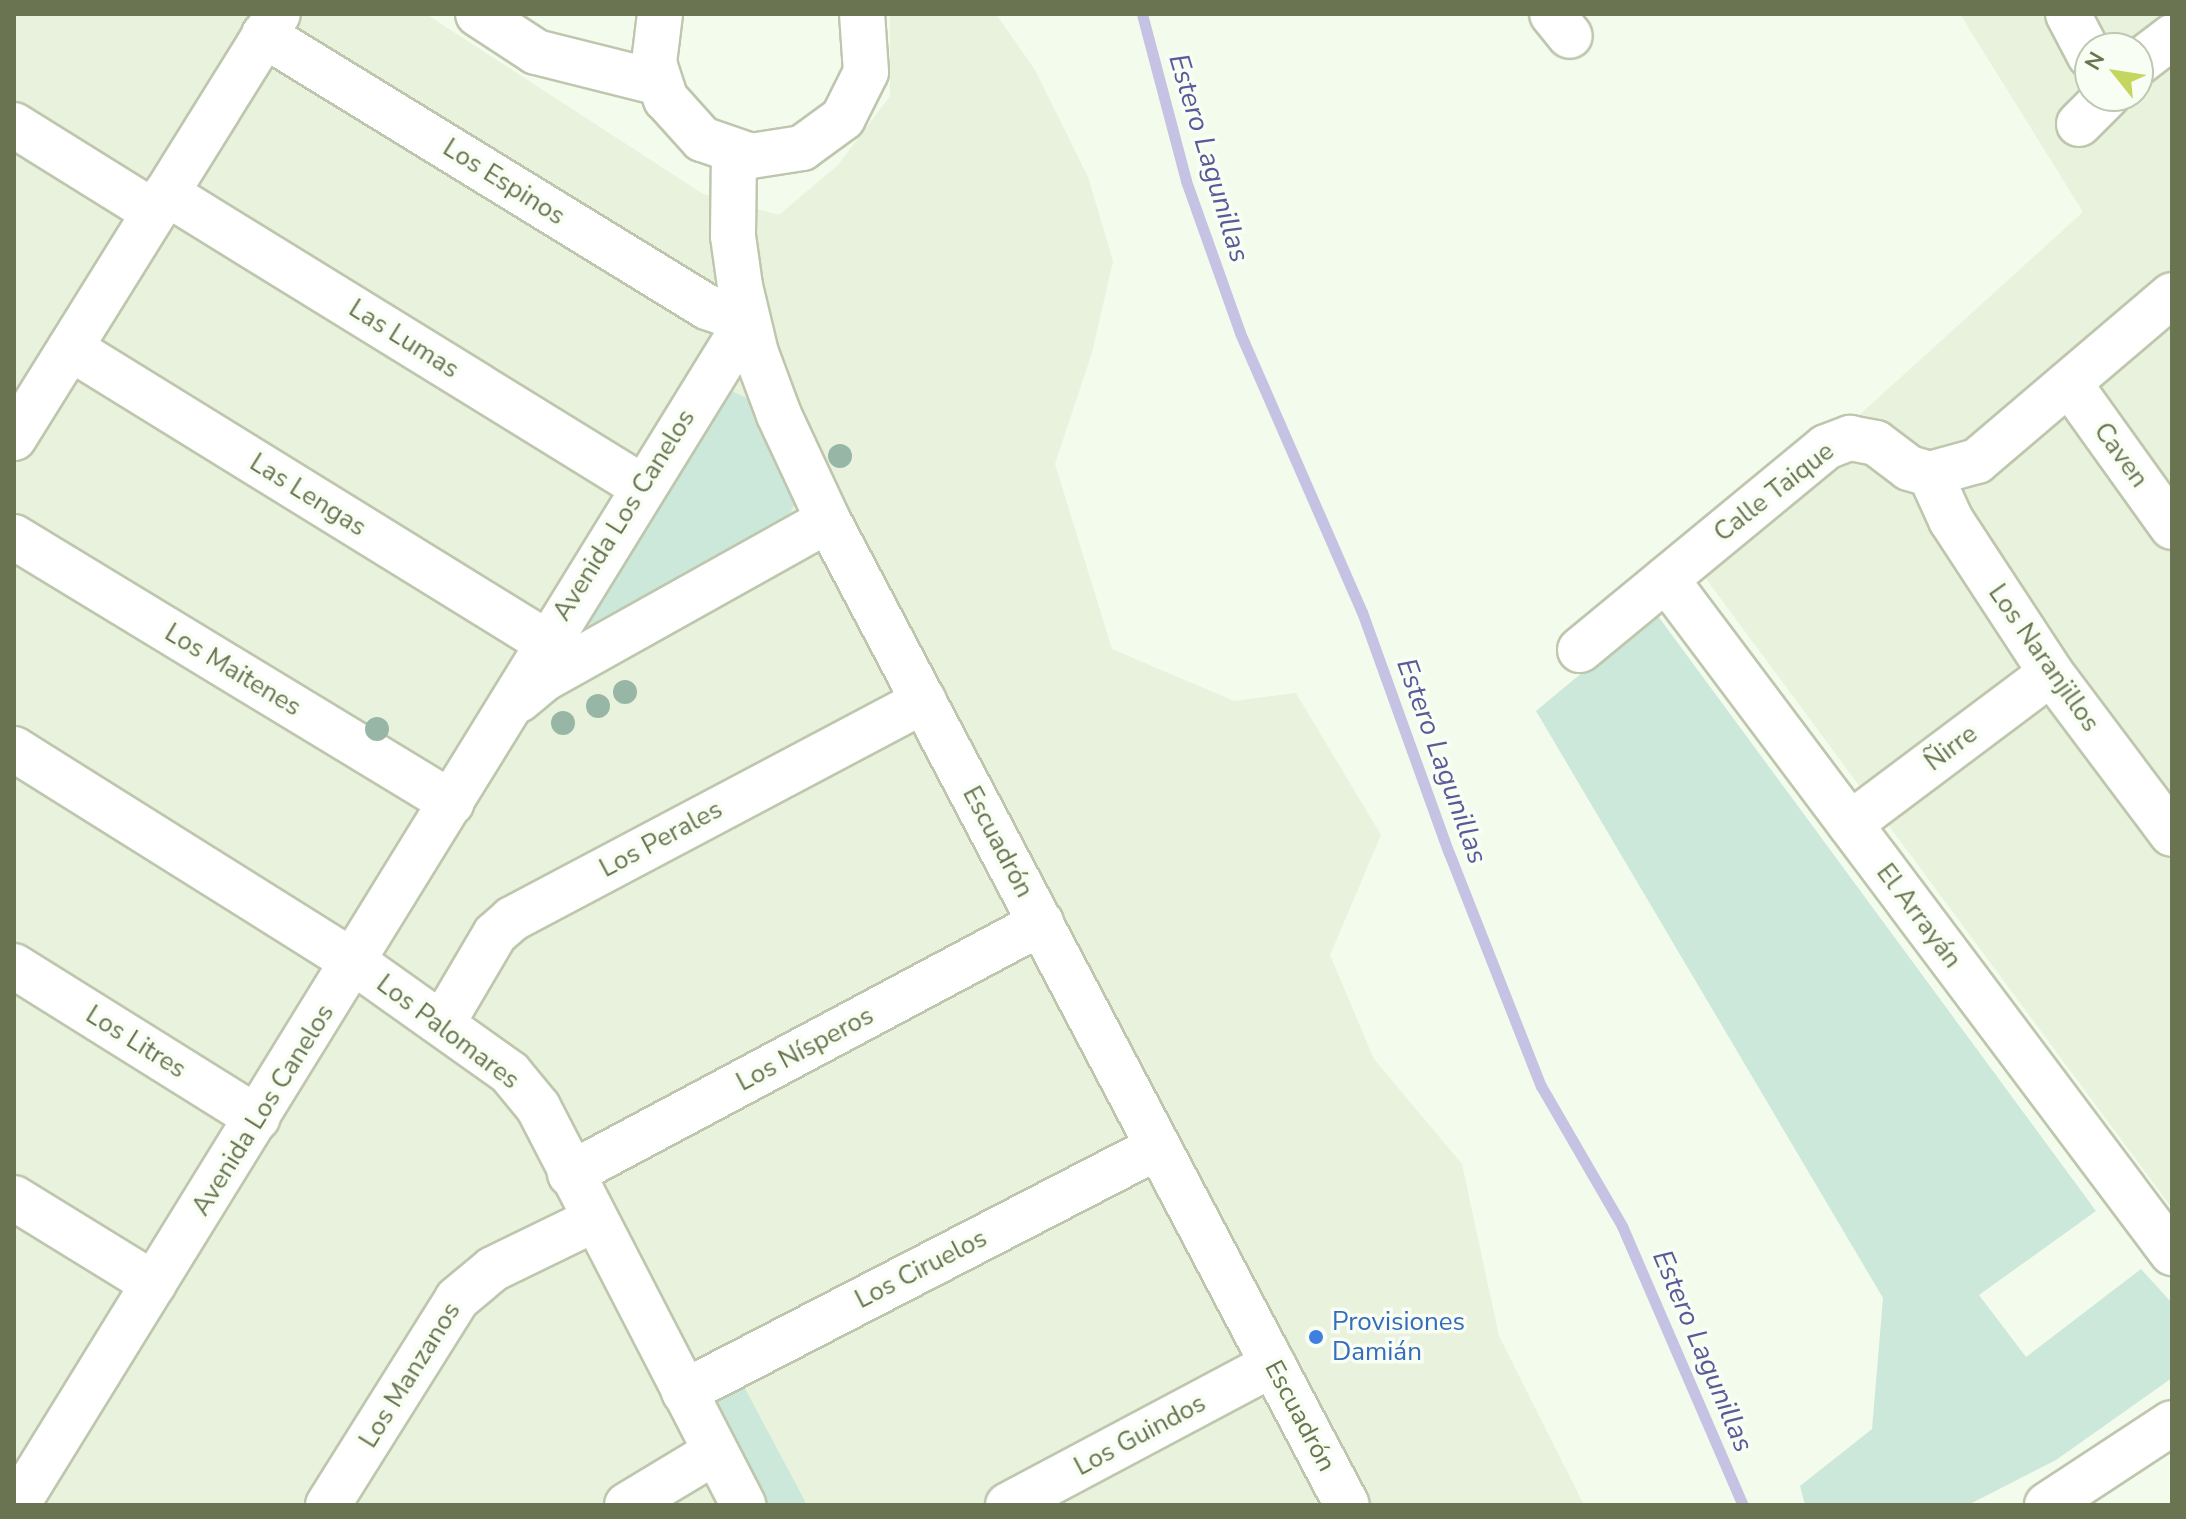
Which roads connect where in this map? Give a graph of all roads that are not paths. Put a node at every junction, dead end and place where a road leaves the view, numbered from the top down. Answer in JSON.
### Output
{"nodes":[{"id":1,"x":478,"y":14,"type":"edge"},
{"id":2,"x":660,"y":14,"type":"edge"},
{"id":3,"x":862,"y":14,"type":"edge"},
{"id":4,"x":2068,"y":14,"type":"edge"},
{"id":5,"x":271,"y":21,"type":"edge"},
{"id":6,"x":2077,"y":32,"type":"edge"},
{"id":7,"x":2172,"y":37,"type":"edge"},
{"id":8,"x":2154,"y":51,"type":"edge"},
{"id":9,"x":659,"y":83,"type":"junction"},
{"id":10,"x":14,"y":125,"type":"edge"},
{"id":11,"x":734,"y":153,"type":"junction"},
{"id":12,"x":160,"y":202,"type":"junction"},
{"id":13,"x":2172,"y":295,"type":"edge"},
{"id":14,"x":747,"y":321,"type":"junction"},
{"id":15,"x":70,"y":348,"type":"junction"},
{"id":16,"x":2069,"y":383,"type":"junction"},
{"id":17,"x":21,"y":413,"type":"edge"},
{"id":18,"x":1930,"y":474,"type":"junction"},
{"id":19,"x":641,"y":486,"type":"junction"},
{"id":20,"x":828,"y":520,"type":"junction"},
{"id":21,"x":2172,"y":527,"type":"edge"},
{"id":22,"x":14,"y":537,"type":"edge"},
{"id":23,"x":1666,"y":579,"type":"junction"},
{"id":24,"x":546,"y":642,"type":"junction"},
{"id":25,"x":1580,"y":650,"type":"dead end"},
{"id":26,"x":2051,"y":673,"type":"junction"},
{"id":27,"x":924,"y":701,"type":"junction"},
{"id":28,"x":508,"y":714,"type":"junction"},
{"id":29,"x":14,"y":749,"type":"edge"},
{"id":30,"x":452,"y":803,"type":"junction"},
{"id":31,"x":1850,"y":824,"type":"junction"},
{"id":32,"x":2172,"y":834,"type":"edge"},
{"id":33,"x":1041,"y":923,"type":"junction"},
{"id":34,"x":354,"y":962,"type":"junction"},
{"id":35,"x":14,"y":966,"type":"edge"},
{"id":36,"x":442,"y":1024,"type":"junction"},
{"id":37,"x":257,"y":1118,"type":"junction"},
{"id":38,"x":1158,"y":1147,"type":"junction"},
{"id":39,"x":570,"y":1174,"type":"junction"},
{"id":40,"x":14,"y":1198,"type":"edge"},
{"id":41,"x":594,"y":1220,"type":"junction"},
{"id":42,"x":2172,"y":1253,"type":"edge"},
{"id":43,"x":154,"y":1284,"type":"junction"},
{"id":44,"x":1273,"y":1364,"type":"junction"},
{"id":45,"x":684,"y":1392,"type":"junction"},
{"id":46,"x":2172,"y":1423,"type":"edge"},
{"id":47,"x":715,"y":1452,"type":"junction"},
{"id":48,"x":17,"y":1505,"type":"edge"},
{"id":49,"x":328,"y":1505,"type":"edge"},
{"id":50,"x":627,"y":1505,"type":"edge"},
{"id":51,"x":743,"y":1505,"type":"edge"},
{"id":52,"x":1008,"y":1505,"type":"edge"},
{"id":53,"x":1347,"y":1505,"type":"edge"},
{"id":54,"x":2047,"y":1505,"type":"edge"}],
"edges":[{"from":1,"to":9,"type":"street"},
{"from":2,"to":9,"type":"street"},
{"from":3,"to":11,"type":"street"},
{"from":4,"to":6,"type":"street"},
{"from":5,"to":12,"type":"street"},
{"from":5,"to":14,"type":"street","name":"Los Espinos"},
{"from":7,"to":8,"type":"street"},
{"from":9,"to":11,"type":"street"},
{"from":10,"to":12,"type":"street"},
{"from":11,"to":14,"type":"street","name":"Escuadrón"},
{"from":12,"to":15,"type":"street"},
{"from":12,"to":19,"type":"street","name":"Las Lumas"},
{"from":13,"to":16,"type":"street"},
{"from":14,"to":19,"type":"street","name":"Avenida Los Canelos"},
{"from":14,"to":20,"type":"street","name":"Escuadrón"},
{"from":15,"to":17,"type":"street"},
{"from":15,"to":24,"type":"street","name":"Las Lengas"},
{"from":16,"to":18,"type":"street"},
{"from":16,"to":21,"type":"street","name":"Caven"},
{"from":18,"to":23,"type":"street","name":"Calle Taique"},
{"from":18,"to":26,"type":"street","name":"Los Naranjillos"},
{"from":19,"to":24,"type":"street","name":"Avenida Los Canelos"},
{"from":20,"to":27,"type":"street","name":"Escuadrón"},
{"from":20,"to":28,"type":"street","name":"Avenida Los Canelos"},
{"from":22,"to":30,"type":"street","name":"Los Maitenes"},
{"from":23,"to":25,"type":"street","name":"Calle Taique"},
{"from":23,"to":31,"type":"street","name":"El Arrayán"},
{"from":24,"to":28,"type":"street","name":"Avenida Los Canelos"},
{"from":26,"to":31,"type":"street","name":"Ñirre"},
{"from":26,"to":32,"type":"street","name":"Los Naranjillos"},
{"from":27,"to":33,"type":"street","name":"Escuadrón"},
{"from":27,"to":36,"type":"street","name":"Los Perales"},
{"from":28,"to":30,"type":"street","name":"Avenida Los Canelos"},
{"from":29,"to":34,"type":"street","name":"Los Palomares"},
{"from":30,"to":34,"type":"street","name":"Avenida Los Canelos"},
{"from":31,"to":42,"type":"street","name":"El Arrayán"},
{"from":33,"to":38,"type":"street","name":"Escuadrón"},
{"from":33,"to":39,"type":"street","name":"Los Nísperos"},
{"from":34,"to":36,"type":"street","name":"Los Palomares"},
{"from":34,"to":37,"type":"street","name":"Avenida Los Canelos"},
{"from":35,"to":37,"type":"street","name":"Los Litres"},
{"from":36,"to":39,"type":"street","name":"Los Palomares"},
{"from":37,"to":43,"type":"street","name":"Avenida Los Canelos"},
{"from":38,"to":44,"type":"street","name":"Escuadrón"},
{"from":38,"to":45,"type":"street","name":"Los Ciruelos"},
{"from":39,"to":41,"type":"street","name":"Los Palomares"},
{"from":40,"to":43,"type":"street"},
{"from":41,"to":45,"type":"street","name":"Los Palomares"},
{"from":41,"to":49,"type":"street","name":"Los Manzanos"},
{"from":43,"to":48,"type":"street","name":"Avenida Los Canelos"},
{"from":44,"to":52,"type":"street","name":"Los Guindos"},
{"from":44,"to":53,"type":"street","name":"Escuadrón"},
{"from":45,"to":47,"type":"street","name":"Los Palomares"},
{"from":46,"to":54,"type":"street"},
{"from":47,"to":50,"type":"street"},
{"from":47,"to":51,"type":"street","name":"Los Palomares"}]}
